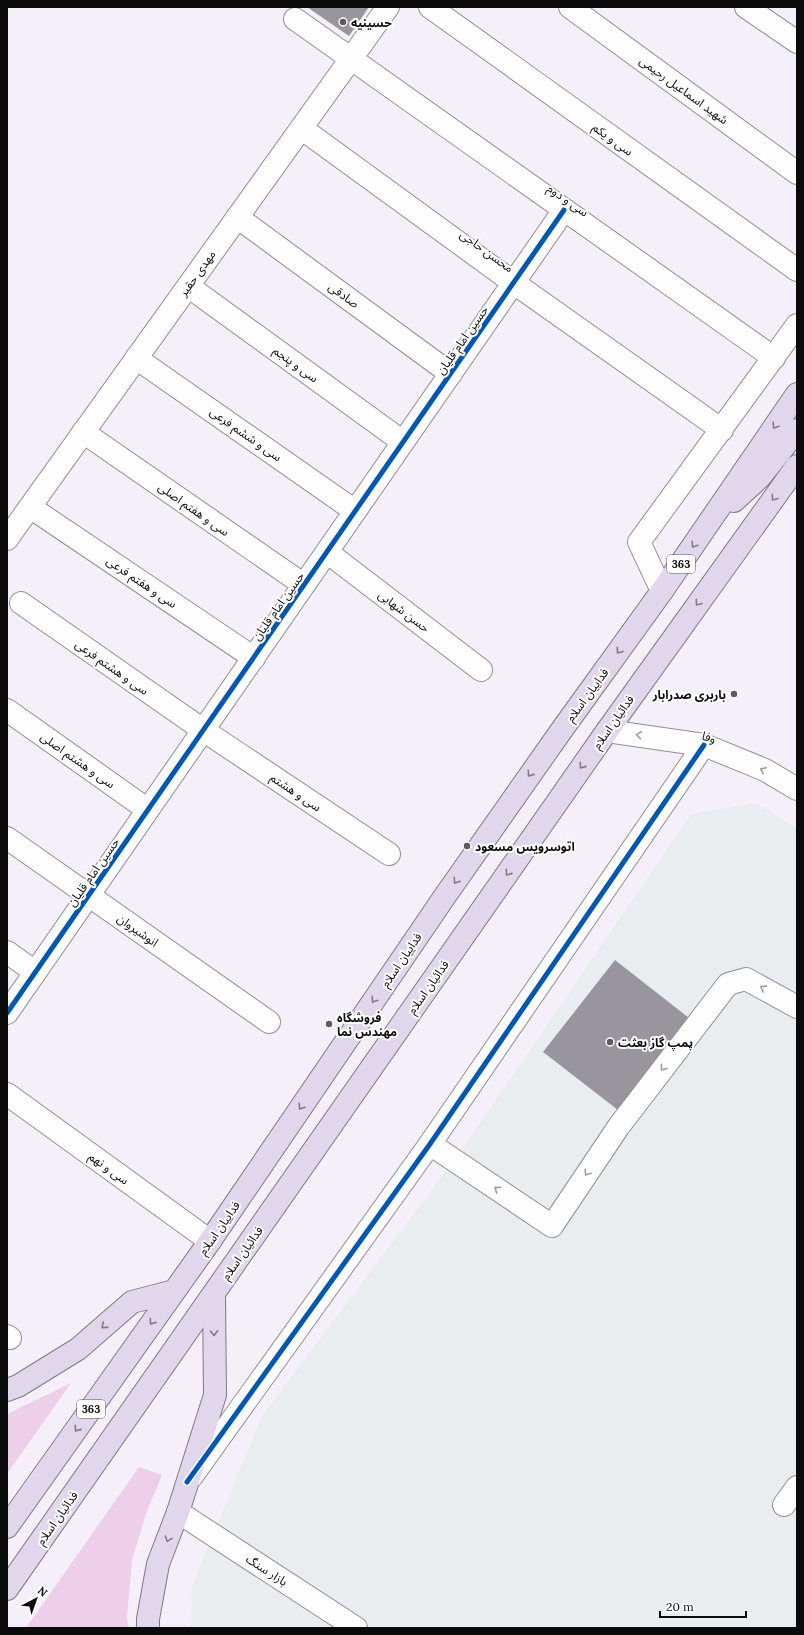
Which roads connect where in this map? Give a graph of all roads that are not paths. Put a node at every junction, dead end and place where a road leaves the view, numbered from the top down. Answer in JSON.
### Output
{"nodes":[{"id":1,"x":388,"y":7,"type":"edge"},
{"id":2,"x":430,"y":7,"type":"edge"},
{"id":3,"x":570,"y":7,"type":"edge"},
{"id":4,"x":746,"y":7,"type":"edge"},
{"id":5,"x":295,"y":19,"type":"dead end"},
{"id":6,"x":797,"y":42,"type":"edge"},
{"id":7,"x":351,"y":59,"type":"junction"},
{"id":8,"x":301,"y":128,"type":"junction"},
{"id":9,"x":797,"y":172,"type":"edge"},
{"id":10,"x":564,"y":210,"type":"junction"},
{"id":11,"x":237,"y":217,"type":"junction"},
{"id":12,"x":797,"y":270,"type":"edge"},
{"id":13,"x":514,"y":283,"type":"junction"},
{"id":14,"x":188,"y":286,"type":"junction"},
{"id":15,"x":797,"y":325,"type":"edge"},
{"id":16,"x":136,"y":358,"type":"junction"},
{"id":17,"x":774,"y":358,"type":"junction"},
{"id":18,"x":451,"y":374,"type":"junction"},
{"id":19,"x":797,"y":394,"type":"edge"},
{"id":20,"x":722,"y":430,"type":"junction"},
{"id":21,"x":797,"y":430,"type":"edge"},
{"id":22,"x":83,"y":432,"type":"junction"},
{"id":23,"x":403,"y":442,"type":"junction"},
{"id":24,"x":797,"y":466,"type":"edge"},
{"id":25,"x":30,"y":506,"type":"junction"},
{"id":26,"x":355,"y":511,"type":"junction"},
{"id":27,"x":708,"y":524,"type":"junction"},
{"id":28,"x":7,"y":538,"type":"edge"},
{"id":29,"x":327,"y":552,"type":"junction"},
{"id":30,"x":304,"y":585,"type":"junction"},
{"id":31,"x":662,"y":591,"type":"junction"},
{"id":32,"x":21,"y":604,"type":"dead end"},
{"id":33,"x":254,"y":658,"type":"junction"},
{"id":34,"x":481,"y":670,"type":"dead end"},
{"id":35,"x":7,"y":710,"type":"edge"},
{"id":36,"x":203,"y":730,"type":"junction"},
{"id":37,"x":607,"y":730,"type":"junction"},
{"id":38,"x":704,"y":744,"type":"junction"},
{"id":39,"x":797,"y":789,"type":"edge"},
{"id":40,"x":148,"y":810,"type":"junction"},
{"id":41,"x":7,"y":838,"type":"edge"},
{"id":42,"x":389,"y":854,"type":"dead end"},
{"id":43,"x":88,"y":896,"type":"junction"},
{"id":44,"x":7,"y":952,"type":"edge"},
{"id":45,"x":35,"y":972,"type":"junction"},
{"id":46,"x":797,"y":1007,"type":"edge"},
{"id":47,"x":7,"y":1013,"type":"edge"},
{"id":48,"x":269,"y":1022,"type":"dead end"},
{"id":49,"x":7,"y":1094,"type":"edge"},
{"id":50,"x":430,"y":1144,"type":"junction"},
{"id":51,"x":210,"y":1241,"type":"junction"},
{"id":52,"x":174,"y":1290,"type":"junction"},
{"id":53,"x":214,"y":1294,"type":"junction"},
{"id":54,"x":7,"y":1390,"type":"edge"},
{"id":55,"x":187,"y":1482,"type":"junction"},
{"id":56,"x":797,"y":1487,"type":"edge"},
{"id":57,"x":784,"y":1505,"type":"dead end"},
{"id":58,"x":178,"y":1512,"type":"junction"},
{"id":59,"x":7,"y":1527,"type":"edge"},
{"id":60,"x":7,"y":1589,"type":"edge"},
{"id":61,"x":148,"y":1628,"type":"edge"},
{"id":62,"x":356,"y":1628,"type":"edge"}],
"edges":[{"from":1,"to":7,"type":"street","name":"مهدی حقیر"},
{"from":2,"to":12,"type":"street","name":"سی و یکم"},
{"from":3,"to":9,"type":"street","name":"شهید اسماعیل رحیمی"},
{"from":4,"to":6,"type":"street"},
{"from":5,"to":7,"type":"street","name":"سی و دوم"},
{"from":7,"to":8,"type":"street","name":"مهدی حقیر"},
{"from":7,"to":10,"type":"street","name":"سی و دوم"},
{"from":8,"to":11,"type":"street","name":"مهدی حقیر"},
{"from":8,"to":13,"type":"street","name":"محسن حاجی"},
{"from":10,"to":13,"type":"street","name":"حسین امام قلیان"},
{"from":10,"to":17,"type":"street","name":"سی و دوم"},
{"from":11,"to":14,"type":"street","name":"مهدی حقیر"},
{"from":11,"to":18,"type":"street","name":"صادقی"},
{"from":13,"to":18,"type":"street","name":"حسین امام قلیان"},
{"from":13,"to":20,"type":"street","name":"محسن حاجی"},
{"from":14,"to":16,"type":"street","name":"مهدی حقیر"},
{"from":14,"to":23,"type":"street","name":"سی و پنجم"},
{"from":15,"to":17,"type":"street"},
{"from":16,"to":22,"type":"street","name":"مهدی حقیر"},
{"from":16,"to":26,"type":"street","name":"سی و ششم فرعی"},
{"from":17,"to":20,"type":"street"},
{"from":18,"to":23,"type":"street","name":"حسین امام قلیان"},
{"from":19,"to":27,"type":"main road","name":"فداییان اسلام","number":"363","one_way":true},
{"from":20,"to":31,"type":"street"},
{"from":21,"to":27,"type":"main road"},
{"from":22,"to":25,"type":"street","name":"مهدی حقیر"},
{"from":22,"to":30,"type":"street","name":"سی و هفتم اصلی"},
{"from":23,"to":26,"type":"street","name":"حسین امام قلیان"},
{"from":24,"to":37,"type":"main road","name":"فدائیان اسلام","one_way":true},
{"from":25,"to":28,"type":"street","name":"مهدی حقیر"},
{"from":25,"to":33,"type":"street","name":"سی و هفتم فرعی"},
{"from":26,"to":29,"type":"street","name":"حسین امام قلیان"},
{"from":27,"to":31,"type":"main road","name":"فداییان اسلام","number":"363","one_way":true},
{"from":29,"to":30,"type":"street","name":"حسین امام قلیان"},
{"from":29,"to":34,"type":"street","name":"حسن شهابی"},
{"from":30,"to":33,"type":"street","name":"حسین امام قلیان"},
{"from":31,"to":51,"type":"main road","name":"فداییان اسلام","number":"363","one_way":true},
{"from":32,"to":36,"type":"street","name":"سی و هشتم فرعی"},
{"from":33,"to":36,"type":"street","name":"حسین امام قلیان"},
{"from":35,"to":40,"type":"street","name":"سی و هشتم اصلی"},
{"from":36,"to":40,"type":"street","name":"حسین امام قلیان"},
{"from":36,"to":42,"type":"street","name":"سی و هشتم"},
{"from":38,"to":37,"type":"street","name":"وفا","one_way":true},
{"from":37,"to":53,"type":"main road","name":"فدائیان اسلام","one_way":true},
{"from":39,"to":38,"type":"street","name":"وفا","one_way":true},
{"from":38,"to":50,"type":"street"},
{"from":40,"to":43,"type":"street","name":"حسین امام قلیان"},
{"from":41,"to":43,"type":"street","name":"انوشیروان"},
{"from":43,"to":45,"type":"street","name":"حسین امام قلیان"},
{"from":43,"to":48,"type":"street","name":"انوشیروان"},
{"from":44,"to":45,"type":"street"},
{"from":45,"to":47,"type":"street","name":"حسین امام قلیان"},
{"from":46,"to":50,"type":"street","one_way":true},
{"from":49,"to":51,"type":"street","name":"سی و نهم"},
{"from":50,"to":55,"type":"street"},
{"from":51,"to":52,"type":"main road","name":"فداییان اسلام","number":"363"},
{"from":52,"to":54,"type":"main road","one_way":true},
{"from":52,"to":59,"type":"main road","name":"فداییان اسلام","number":"363","one_way":true},
{"from":53,"to":55,"type":"main road","one_way":true},
{"from":53,"to":60,"type":"main road","name":"فدائیان اسلام"},
{"from":55,"to":58,"type":"main road"},
{"from":56,"to":57,"type":"street"},
{"from":58,"to":61,"type":"main road","one_way":true},
{"from":58,"to":62,"type":"street","name":"بازار سنگ"}]}
